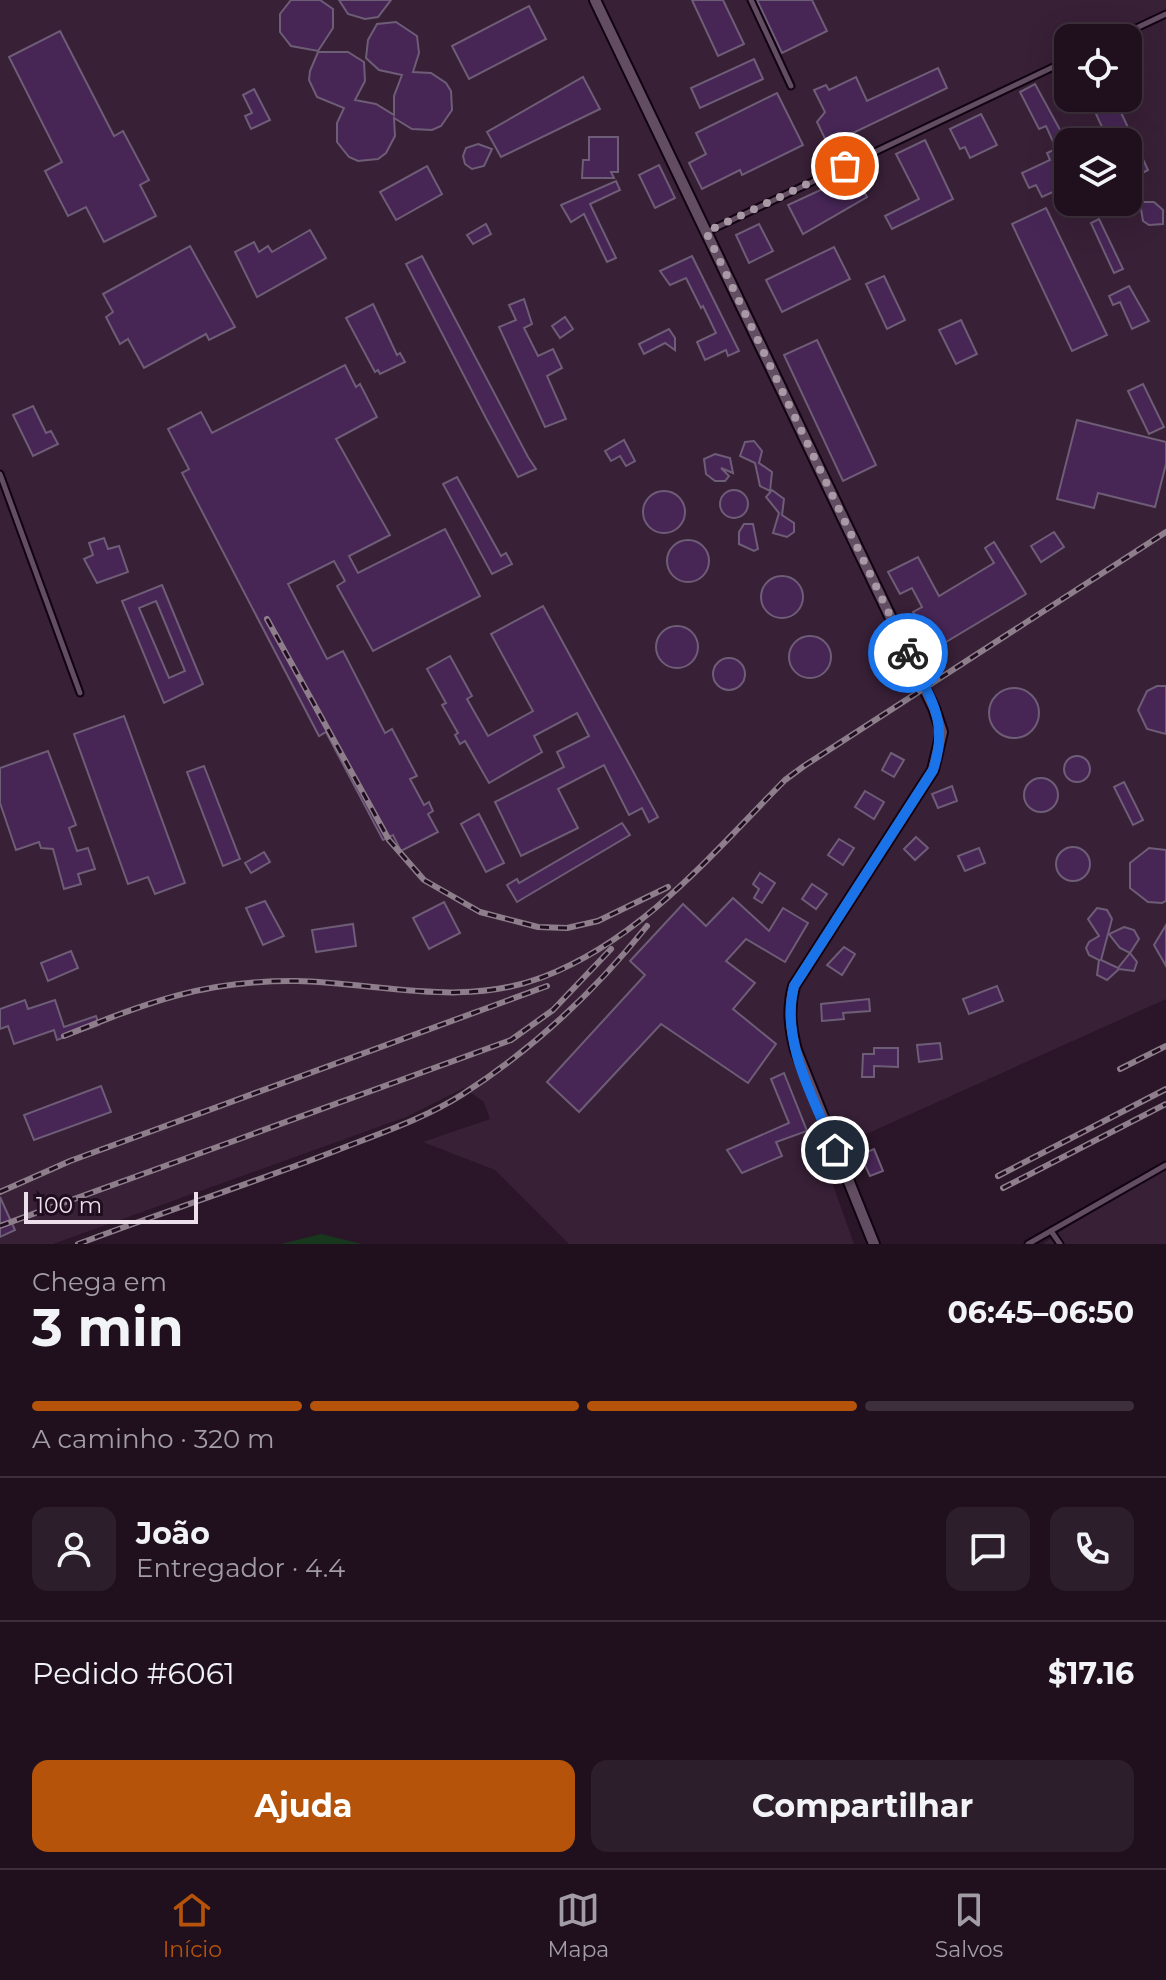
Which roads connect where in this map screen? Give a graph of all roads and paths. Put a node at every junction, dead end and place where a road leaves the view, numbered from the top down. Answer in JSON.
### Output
{"nodes":[{"id":1,"x":595,"y":0,"type":"edge"},
{"id":2,"x":751,"y":0,"type":"edge"},
{"id":3,"x":1166,"y":14,"type":"edge"},
{"id":4,"x":1142,"y":25,"type":"edge"},
{"id":5,"x":1054,"y":67,"type":"edge"},
{"id":6,"x":791,"y":86,"type":"dead end"},
{"id":7,"x":706,"y":232,"type":"junction"},
{"id":8,"x":0,"y":474,"type":"edge"},
{"id":9,"x":80,"y":693,"type":"dead end"},
{"id":10,"x":1166,"y":1165,"type":"edge"},
{"id":11,"x":1051,"y":1231,"type":"junction"},
{"id":12,"x":874,"y":1244,"type":"edge"},
{"id":13,"x":1028,"y":1244,"type":"edge"},
{"id":14,"x":1060,"y":1244,"type":"edge"}],
"edges":[{"from":1,"to":7,"type":"street"},
{"from":2,"to":6,"type":"lane"},
{"from":3,"to":4,"type":"lane"},
{"from":5,"to":7,"type":"lane"},
{"from":7,"to":12,"type":"street"},
{"from":8,"to":9,"type":"lane"},
{"from":10,"to":11,"type":"lane"},
{"from":11,"to":13,"type":"lane"},
{"from":11,"to":14,"type":"lane"}]}
